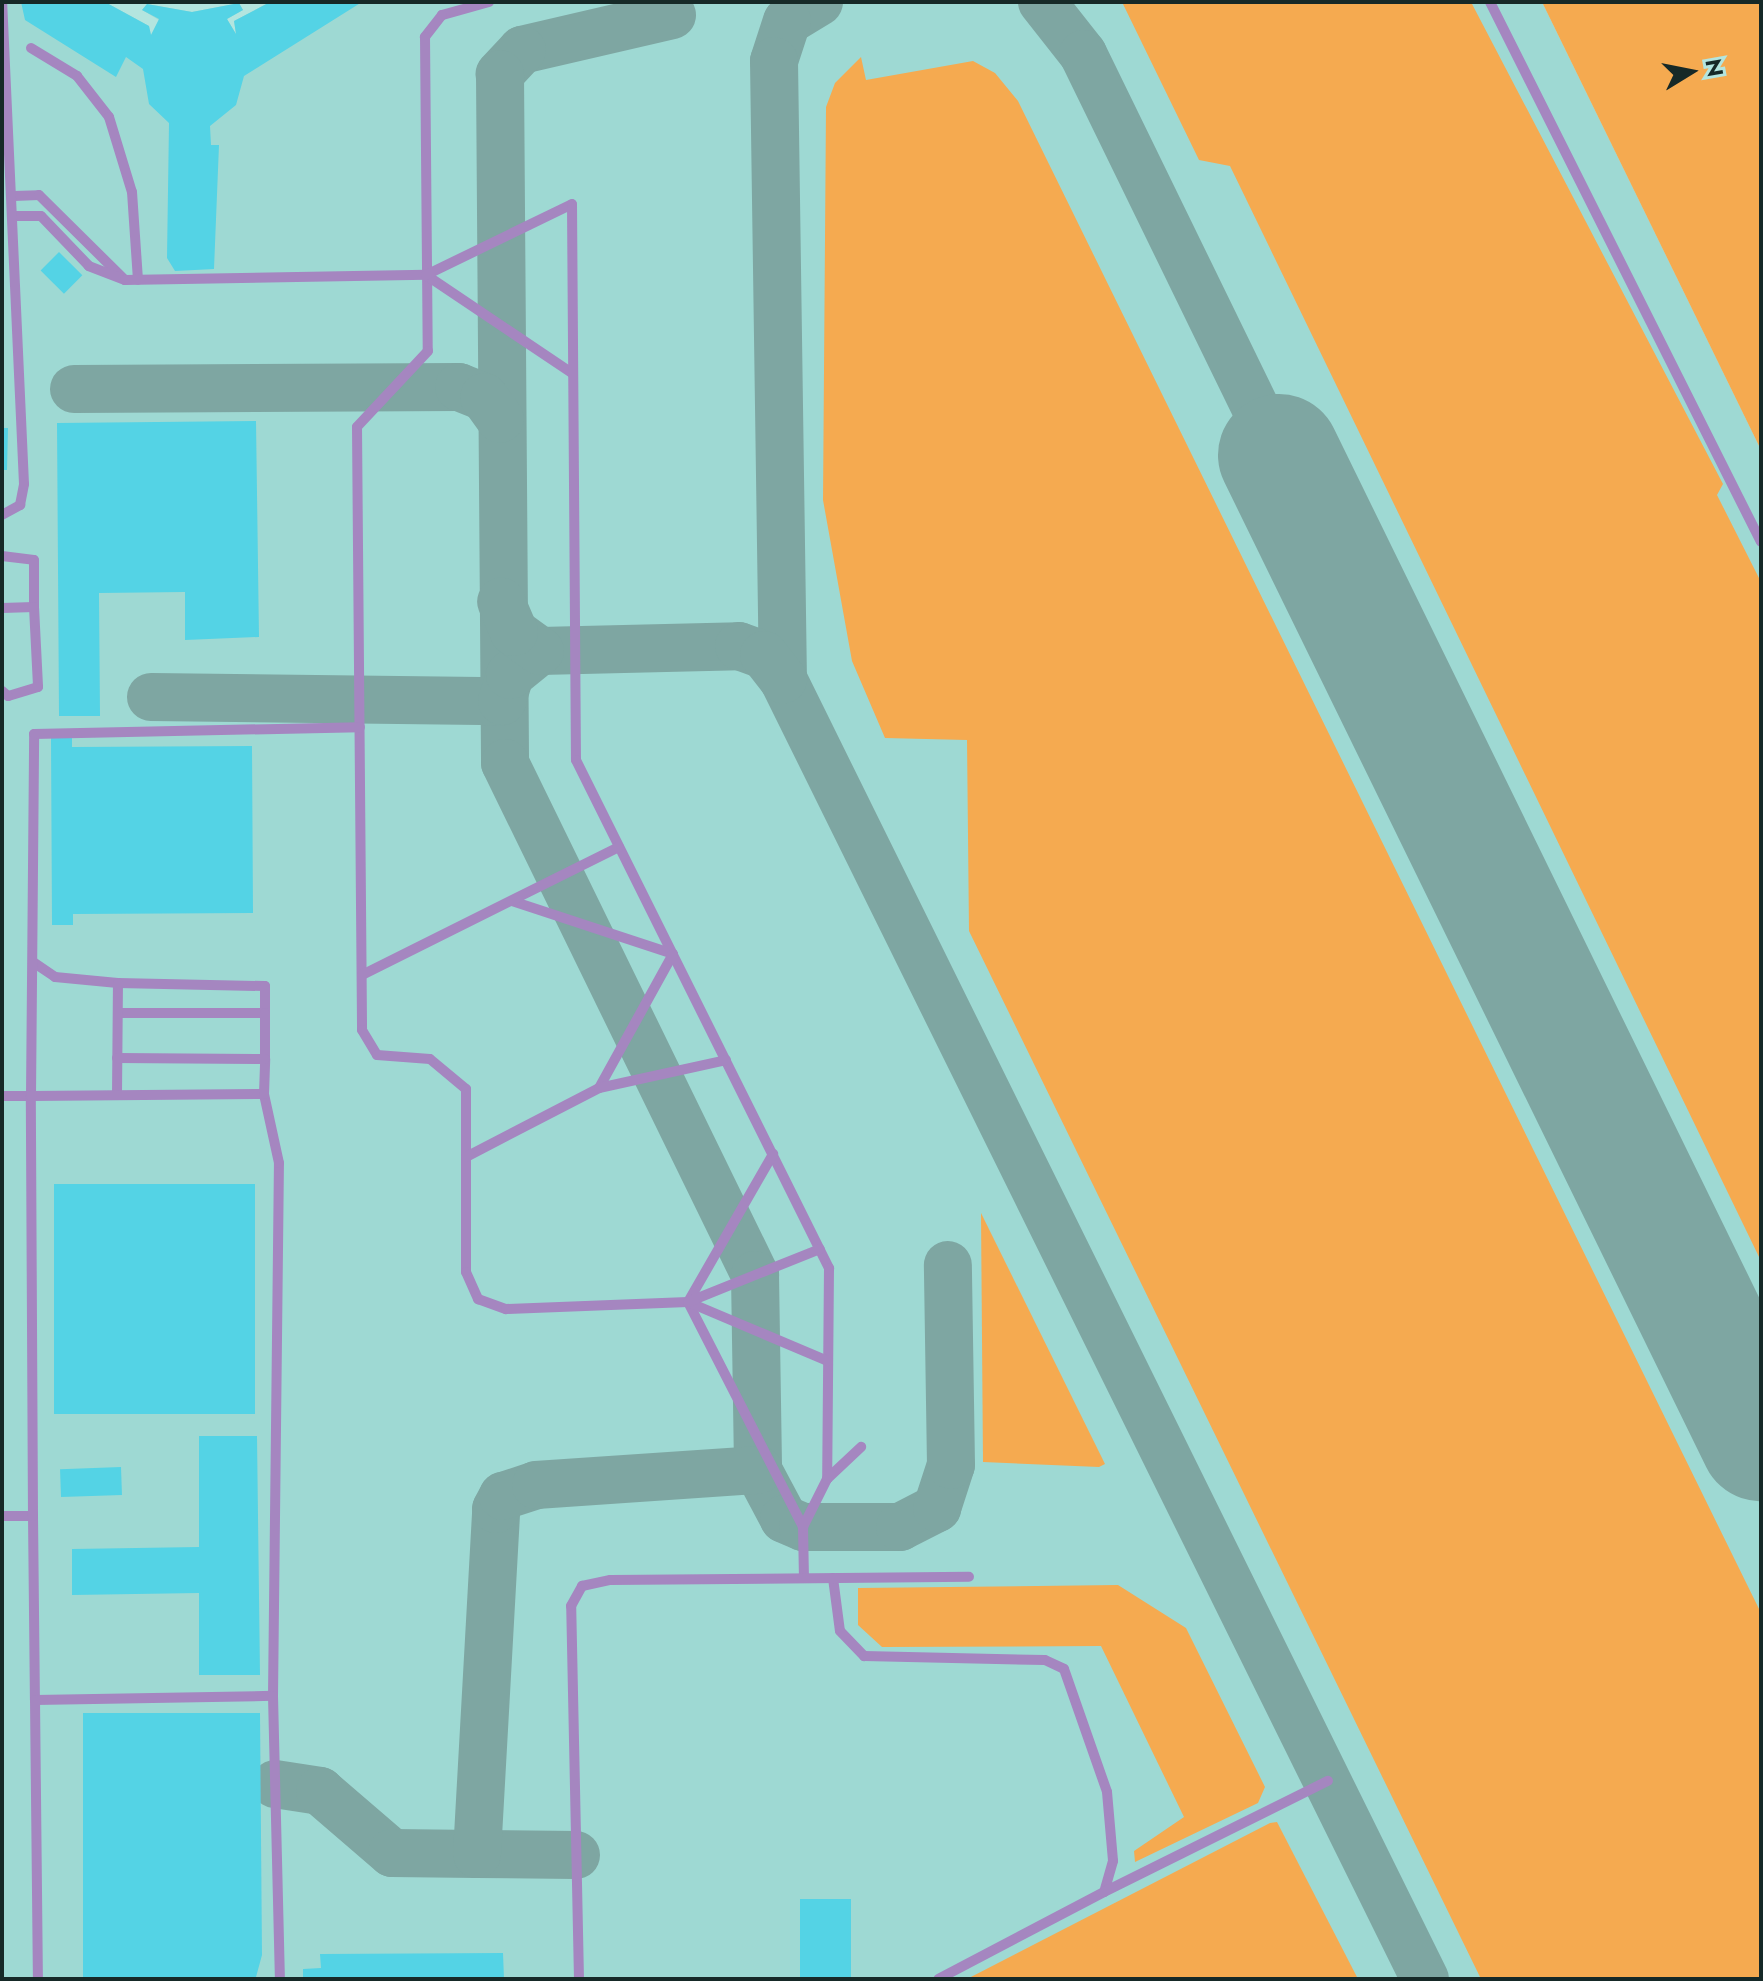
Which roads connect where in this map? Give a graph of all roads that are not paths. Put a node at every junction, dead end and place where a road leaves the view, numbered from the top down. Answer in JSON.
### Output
{"nodes":[{"id":1,"x":2,"y":2,"type":"edge"},
{"id":2,"x":489,"y":2,"type":"edge"},
{"id":3,"x":1490,"y":2,"type":"edge"},
{"id":4,"x":31,"y":48,"type":"dead end"},
{"id":5,"x":14,"y":196,"type":"junction"},
{"id":6,"x":14,"y":216,"type":"junction"},
{"id":7,"x":426,"y":275,"type":"junction"},
{"id":8,"x":125,"y":280,"type":"junction"},
{"id":9,"x":138,"y":280,"type":"junction"},
{"id":10,"x":572,"y":373,"type":"junction"},
{"id":11,"x":2,"y":515,"type":"edge"},
{"id":12,"x":1761,"y":542,"type":"edge"},
{"id":13,"x":2,"y":556,"type":"edge"},
{"id":14,"x":34,"y":607,"type":"junction"},
{"id":15,"x":2,"y":608,"type":"edge"},
{"id":16,"x":2,"y":691,"type":"edge"},
{"id":17,"x":360,"y":727,"type":"junction"},
{"id":18,"x":619,"y":847,"type":"junction"},
{"id":19,"x":512,"y":901,"type":"junction"},
{"id":20,"x":673,"y":954,"type":"junction"},
{"id":21,"x":33,"y":962,"type":"junction"},
{"id":22,"x":362,"y":975,"type":"junction"},
{"id":23,"x":118,"y":983,"type":"junction"},
{"id":24,"x":118,"y":1013,"type":"junction"},
{"id":25,"x":265,"y":1013,"type":"junction"},
{"id":26,"x":117,"y":1058,"type":"junction"},
{"id":27,"x":265,"y":1059,"type":"junction"},
{"id":28,"x":726,"y":1060,"type":"junction"},
{"id":29,"x":599,"y":1088,"type":"junction"},
{"id":30,"x":264,"y":1094,"type":"junction"},
{"id":31,"x":117,"y":1095,"type":"junction"},
{"id":32,"x":2,"y":1096,"type":"edge"},
{"id":33,"x":31,"y":1096,"type":"junction"},
{"id":34,"x":773,"y":1154,"type":"junction"},
{"id":35,"x":466,"y":1157,"type":"junction"},
{"id":36,"x":820,"y":1249,"type":"junction"},
{"id":37,"x":688,"y":1302,"type":"junction"},
{"id":38,"x":828,"y":1361,"type":"junction"},
{"id":39,"x":861,"y":1447,"type":"dead end"},
{"id":40,"x":827,"y":1479,"type":"junction"},
{"id":41,"x":2,"y":1516,"type":"edge"},
{"id":42,"x":33,"y":1516,"type":"junction"},
{"id":43,"x":803,"y":1527,"type":"junction"},
{"id":44,"x":969,"y":1577,"type":"dead end"},
{"id":45,"x":804,"y":1578,"type":"junction"},
{"id":46,"x":833,"y":1578,"type":"junction"},
{"id":47,"x":273,"y":1696,"type":"junction"},
{"id":48,"x":35,"y":1700,"type":"junction"},
{"id":49,"x":1328,"y":1781,"type":"dead end"},
{"id":50,"x":1104,"y":1892,"type":"junction"},
{"id":51,"x":38,"y":1979,"type":"edge"},
{"id":52,"x":280,"y":1979,"type":"edge"},
{"id":53,"x":579,"y":1979,"type":"edge"},
{"id":54,"x":938,"y":1979,"type":"edge"}],
"edges":[{"from":1,"to":5,"type":"lane"},
{"from":2,"to":7,"type":"lane"},
{"from":3,"to":12,"type":"lane"},
{"from":4,"to":9,"type":"lane"},
{"from":5,"to":6,"type":"lane"},
{"from":5,"to":8,"type":"lane"},
{"from":6,"to":8,"type":"lane"},
{"from":6,"to":11,"type":"lane"},
{"from":7,"to":9,"type":"lane"},
{"from":7,"to":10,"type":"lane"},
{"from":7,"to":10,"type":"lane"},
{"from":7,"to":17,"type":"lane"},
{"from":8,"to":9,"type":"lane"},
{"from":10,"to":18,"type":"lane"},
{"from":13,"to":14,"type":"lane"},
{"from":14,"to":15,"type":"lane"},
{"from":14,"to":16,"type":"lane"},
{"from":17,"to":21,"type":"lane"},
{"from":17,"to":22,"type":"lane"},
{"from":18,"to":19,"type":"lane"},
{"from":18,"to":20,"type":"lane"},
{"from":19,"to":20,"type":"lane"},
{"from":19,"to":22,"type":"lane"},
{"from":20,"to":28,"type":"lane"},
{"from":20,"to":29,"type":"lane"},
{"from":21,"to":23,"type":"lane"},
{"from":21,"to":33,"type":"lane"},
{"from":22,"to":35,"type":"lane"},
{"from":23,"to":24,"type":"lane"},
{"from":23,"to":25,"type":"lane"},
{"from":24,"to":25,"type":"lane"},
{"from":24,"to":26,"type":"lane"},
{"from":25,"to":27,"type":"lane"},
{"from":26,"to":27,"type":"lane"},
{"from":26,"to":31,"type":"lane"},
{"from":27,"to":30,"type":"lane"},
{"from":28,"to":29,"type":"lane"},
{"from":28,"to":34,"type":"lane"},
{"from":29,"to":35,"type":"lane"},
{"from":30,"to":31,"type":"lane"},
{"from":30,"to":47,"type":"lane"},
{"from":31,"to":33,"type":"lane"},
{"from":32,"to":33,"type":"lane"},
{"from":33,"to":42,"type":"lane"},
{"from":34,"to":36,"type":"lane"},
{"from":34,"to":37,"type":"lane"},
{"from":35,"to":37,"type":"lane"},
{"from":36,"to":37,"type":"lane"},
{"from":36,"to":38,"type":"lane"},
{"from":37,"to":38,"type":"lane"},
{"from":37,"to":43,"type":"lane"},
{"from":38,"to":40,"type":"lane"},
{"from":39,"to":40,"type":"lane"},
{"from":40,"to":43,"type":"lane"},
{"from":41,"to":42,"type":"lane"},
{"from":42,"to":48,"type":"lane"},
{"from":43,"to":45,"type":"lane"},
{"from":44,"to":46,"type":"lane"},
{"from":45,"to":46,"type":"lane"},
{"from":45,"to":53,"type":"lane"},
{"from":46,"to":50,"type":"lane"},
{"from":47,"to":48,"type":"lane"},
{"from":47,"to":52,"type":"lane"},
{"from":48,"to":51,"type":"lane"},
{"from":49,"to":50,"type":"lane"},
{"from":50,"to":54,"type":"lane"}]}
